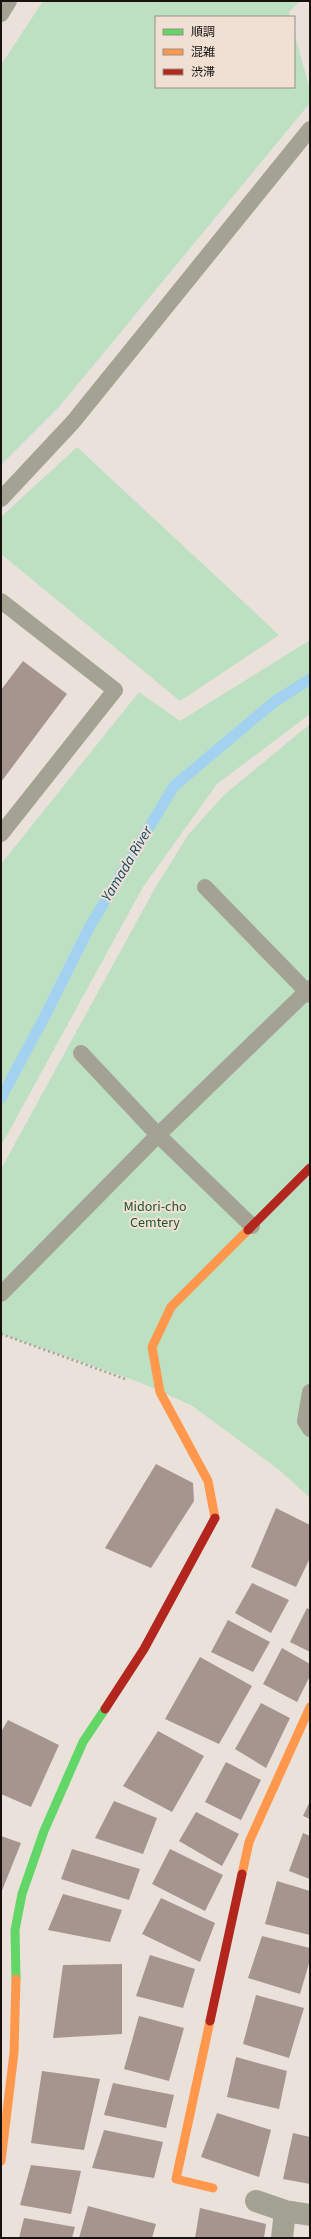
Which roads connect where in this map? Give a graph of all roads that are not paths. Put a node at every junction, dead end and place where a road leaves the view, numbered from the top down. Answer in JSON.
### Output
{"nodes":[{"id":1,"x":9,"y":1,"type":"edge"},
{"id":2,"x":1,"y":14,"type":"edge"},
{"id":3,"x":310,"y":129,"type":"edge"},
{"id":4,"x":1,"y":499,"type":"edge"},
{"id":5,"x":1,"y":601,"type":"edge"},
{"id":6,"x":1,"y":834,"type":"edge"},
{"id":7,"x":205,"y":887,"type":"dead end"},
{"id":8,"x":309,"y":992,"type":"edge"},
{"id":9,"x":81,"y":1053,"type":"dead end"},
{"id":10,"x":158,"y":1135,"type":"junction"},
{"id":11,"x":310,"y":1168,"type":"edge"},
{"id":12,"x":252,"y":1226,"type":"junction"},
{"id":13,"x":1,"y":1294,"type":"edge"},
{"id":14,"x":310,"y":1392,"type":"edge"},
{"id":15,"x":310,"y":1429,"type":"edge"},
{"id":16,"x":310,"y":1707,"type":"edge"},
{"id":17,"x":7,"y":2069,"type":"edge"},
{"id":18,"x":1,"y":2161,"type":"edge"},
{"id":19,"x":213,"y":2188,"type":"dead end"},
{"id":20,"x":256,"y":2201,"type":"dead end"},
{"id":21,"x":285,"y":2211,"type":"junction"},
{"id":22,"x":310,"y":2216,"type":"edge"},
{"id":23,"x":282,"y":2238,"type":"edge"}],
"edges":[{"from":1,"to":2,"type":"lane"},
{"from":3,"to":4,"type":"lane"},
{"from":5,"to":6,"type":"lane"},
{"from":7,"to":8,"type":"lane"},
{"from":8,"to":10,"type":"lane"},
{"from":9,"to":10,"type":"lane"},
{"from":10,"to":12,"type":"lane"},
{"from":10,"to":13,"type":"lane"},
{"from":11,"to":12,"type":"street"},
{"from":12,"to":17,"type":"street"},
{"from":14,"to":15,"type":"lane"},
{"from":16,"to":19,"type":"street"},
{"from":17,"to":18,"type":"street"},
{"from":20,"to":21,"type":"street"},
{"from":21,"to":22,"type":"street"},
{"from":21,"to":23,"type":"street"}]}
